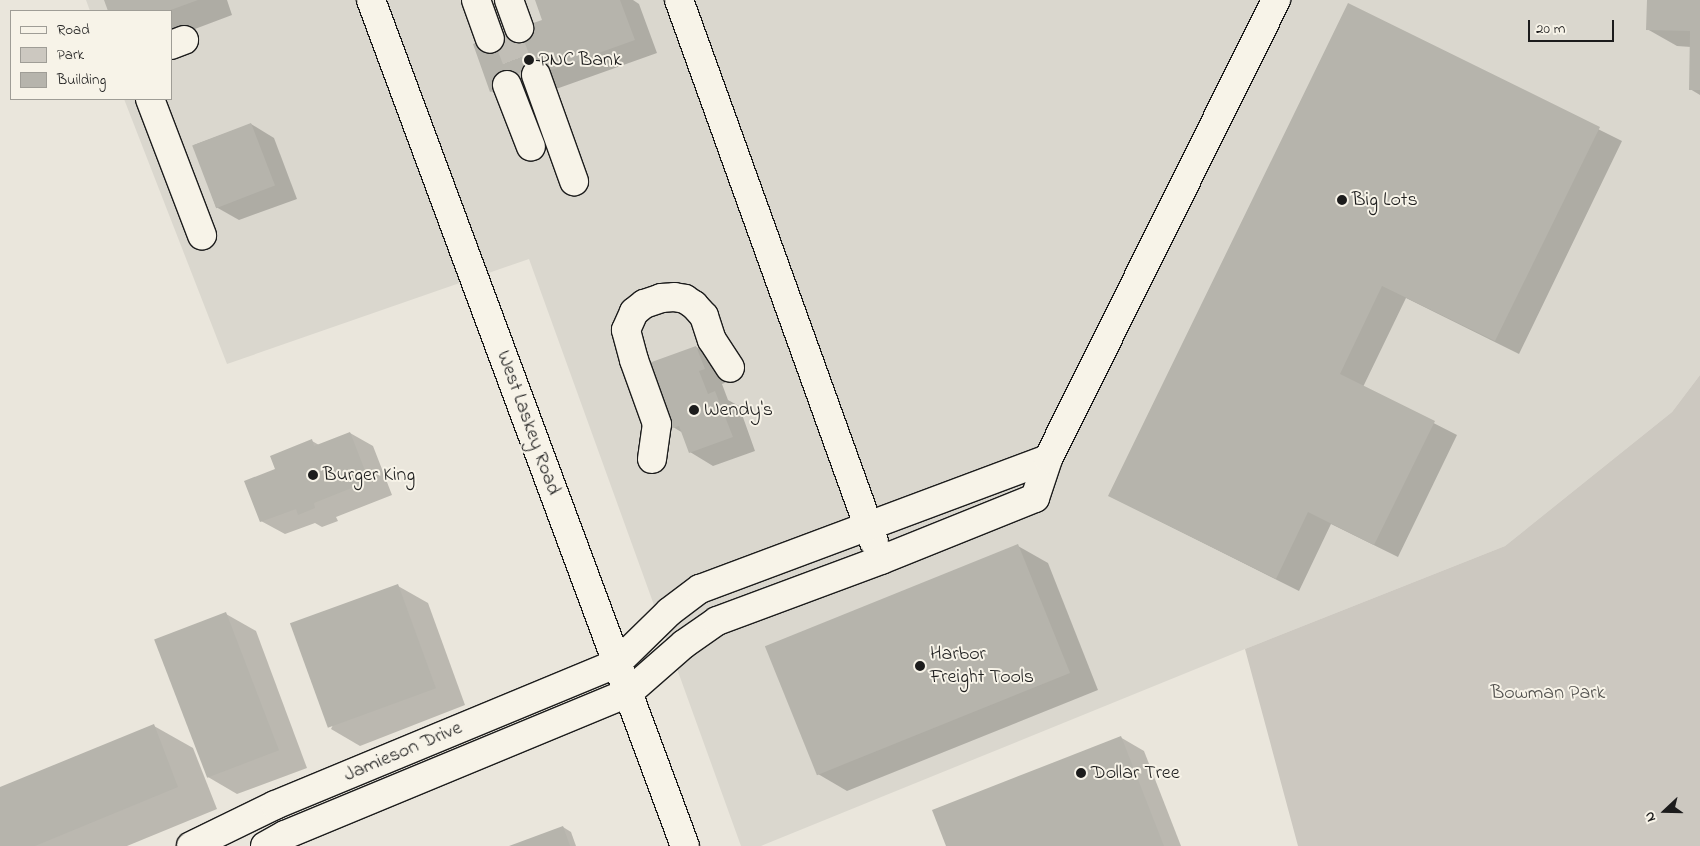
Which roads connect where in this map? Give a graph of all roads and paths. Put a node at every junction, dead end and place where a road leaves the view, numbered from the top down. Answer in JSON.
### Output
{"nodes":[{"id":1,"x":372,"y":0,"type":"edge"},
{"id":2,"x":476,"y":0,"type":"edge"},
{"id":3,"x":494,"y":0,"type":"edge"},
{"id":4,"x":509,"y":0,"type":"edge"},
{"id":5,"x":679,"y":0,"type":"edge"},
{"id":6,"x":1276,"y":0,"type":"edge"},
{"id":7,"x":505,"y":33,"type":"junction"},
{"id":8,"x":150,"y":100,"type":"edge"},
{"id":9,"x":531,"y":147,"type":"dead end"},
{"id":10,"x":564,"y":173,"type":"dead end"},
{"id":11,"x":202,"y":235,"type":"dead end"},
{"id":12,"x":730,"y":368,"type":"dead end"},
{"id":13,"x":652,"y":459,"type":"dead end"},
{"id":14,"x":1048,"y":459,"type":"junction"},
{"id":15,"x":868,"y":526,"type":"junction"},
{"id":16,"x":880,"y":560,"type":"junction"},
{"id":17,"x":617,"y":663,"type":"junction"},
{"id":18,"x":628,"y":693,"type":"junction"},
{"id":19,"x":191,"y":846,"type":"edge"},
{"id":20,"x":264,"y":846,"type":"edge"},
{"id":21,"x":685,"y":846,"type":"edge"}],
"edges":[{"from":1,"to":17,"type":"main road","name":"West Laskey Road"},
{"from":2,"to":7,"type":"main road"},
{"from":3,"to":7,"type":"main road"},
{"from":4,"to":7,"type":"main road"},
{"from":5,"to":15,"type":"main road"},
{"from":6,"to":14,"type":"main road"},
{"from":8,"to":11,"type":"main road"},
{"from":9,"to":10,"type":"main road"},
{"from":12,"to":13,"type":"main road"},
{"from":14,"to":15,"type":"main road"},
{"from":14,"to":16,"type":"main road","name":"Jamieson Drive"},
{"from":15,"to":16,"type":"main road"},
{"from":15,"to":17,"type":"main road"},
{"from":16,"to":18,"type":"main road","name":"Jamieson Drive"},
{"from":17,"to":18,"type":"main road","name":"West Laskey Road"},
{"from":17,"to":19,"type":"main road","name":"Jamieson Drive"},
{"from":18,"to":20,"type":"main road","name":"Jamieson Drive"},
{"from":18,"to":21,"type":"main road","name":"West Laskey Road"}]}
